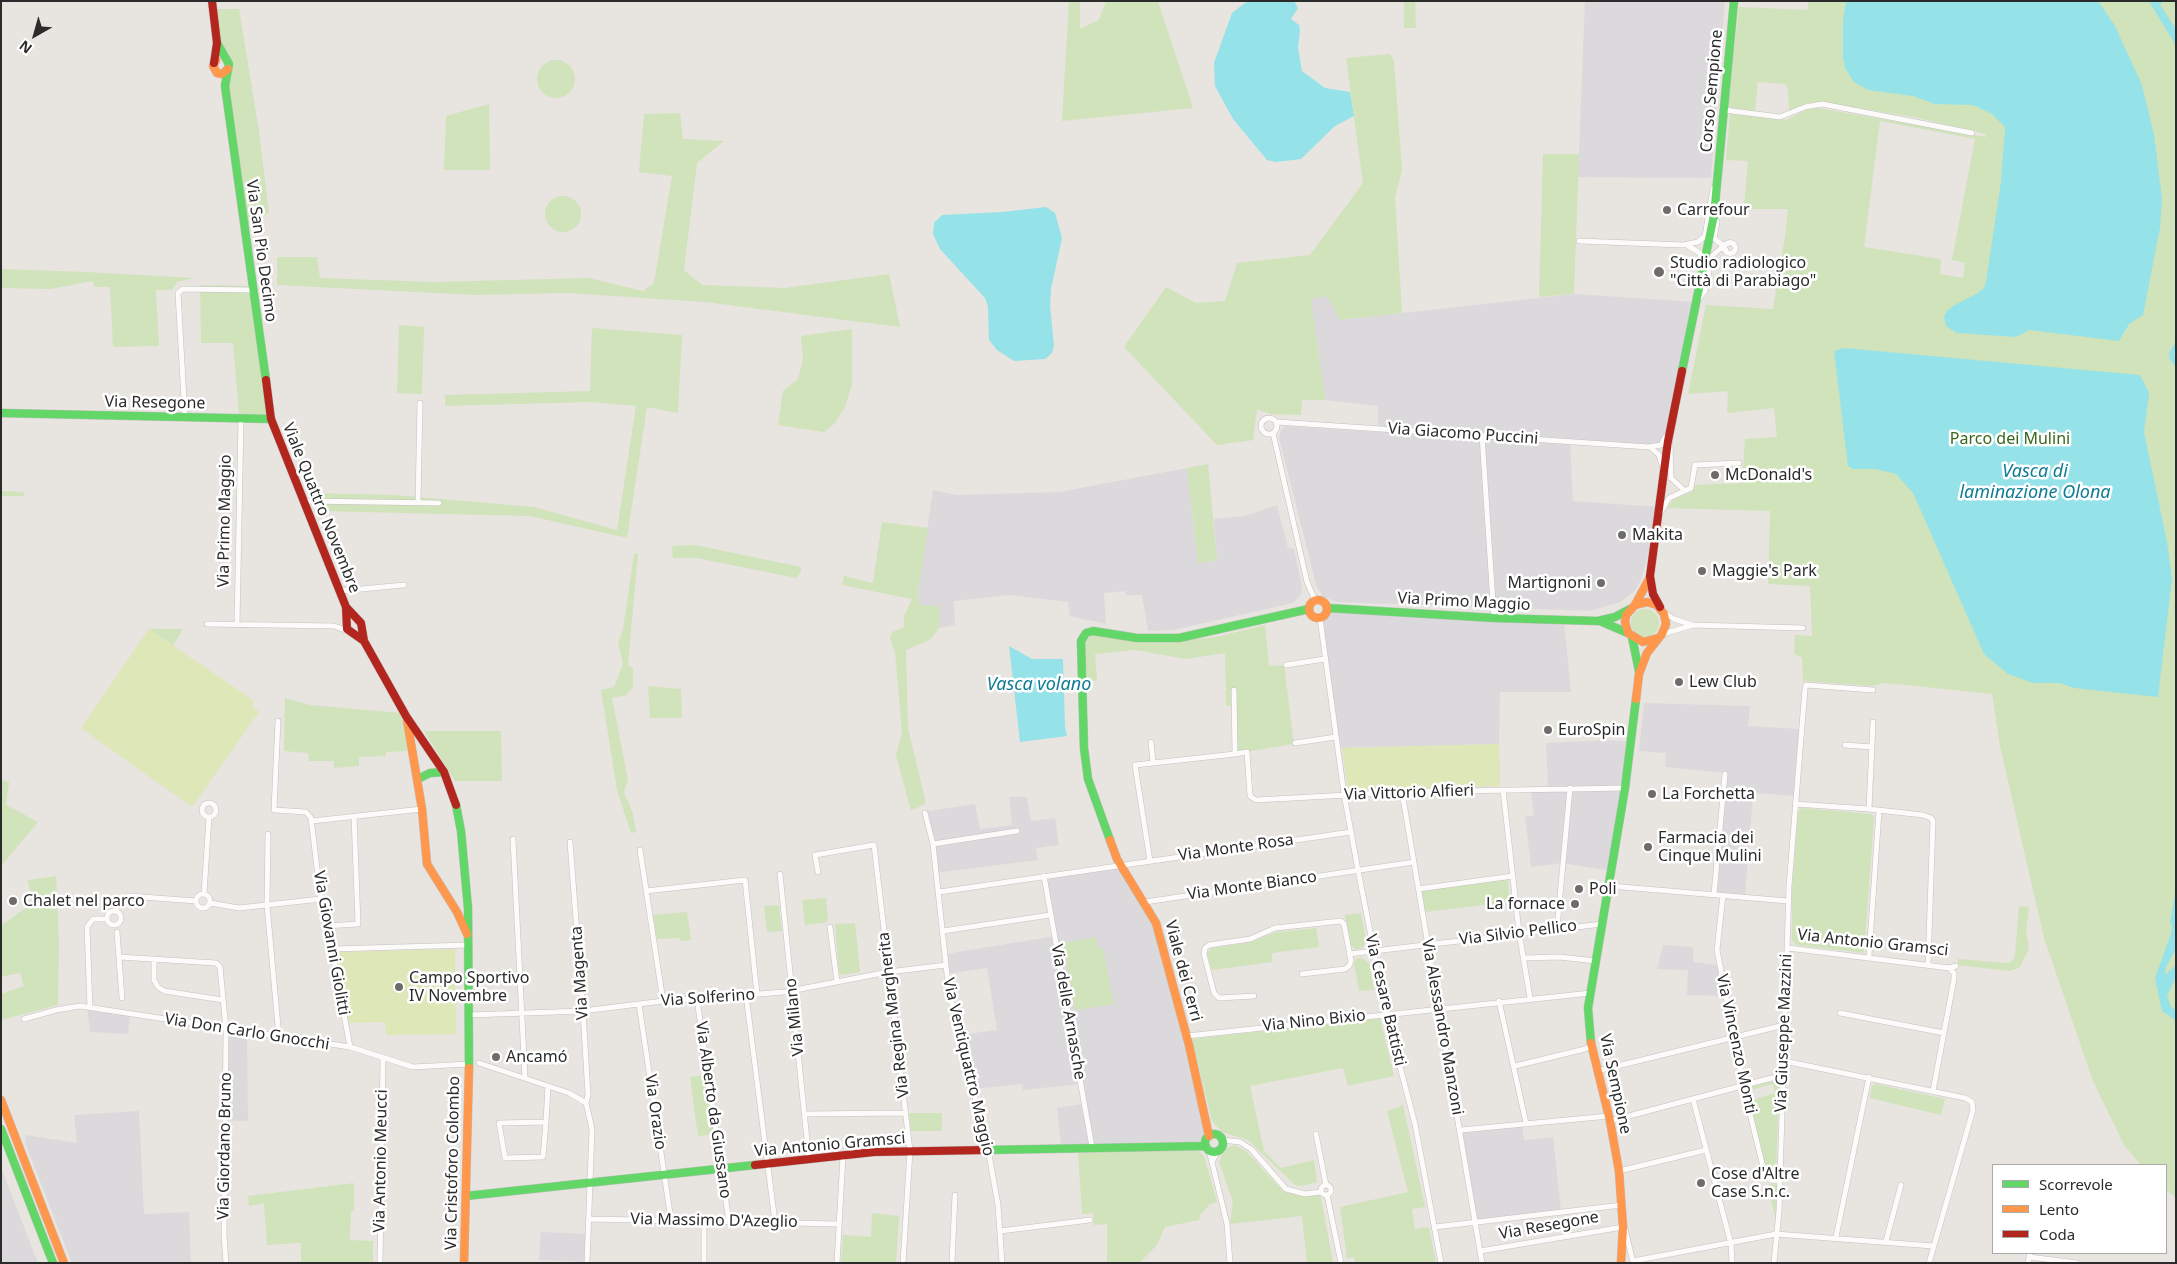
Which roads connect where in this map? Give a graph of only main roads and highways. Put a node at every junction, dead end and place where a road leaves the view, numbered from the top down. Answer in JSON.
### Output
{"nodes":[{"id":1,"x":212,"y":1,"type":"edge"},
{"id":2,"x":1734,"y":1,"type":"edge"},
{"id":3,"x":217,"y":43,"type":"junction"},
{"id":4,"x":228,"y":65,"type":"junction"},
{"id":5,"x":214,"y":67,"type":"junction"},
{"id":6,"x":225,"y":86,"type":"junction"},
{"id":7,"x":1,"y":413,"type":"edge"},
{"id":8,"x":271,"y":419,"type":"junction"},
{"id":9,"x":1650,"y":576,"type":"junction"},
{"id":10,"x":1632,"y":607,"type":"junction"},
{"id":11,"x":1328,"y":608,"type":"junction"},
{"id":12,"x":1309,"y":609,"type":"junction"},
{"id":13,"x":1661,"y":609,"type":"junction"},
{"id":14,"x":1598,"y":621,"type":"junction"},
{"id":15,"x":350,"y":625,"type":"junction"},
{"id":16,"x":362,"y":629,"type":"junction"},
{"id":17,"x":1630,"y":635,"type":"junction"},
{"id":18,"x":1660,"y":636,"type":"junction"},
{"id":19,"x":364,"y":641,"type":"junction"},
{"id":20,"x":1639,"y":674,"type":"junction"},
{"id":21,"x":406,"y":716,"type":"junction"},
{"id":22,"x":444,"y":772,"type":"junction"},
{"id":23,"x":418,"y":779,"type":"junction"},
{"id":24,"x":468,"y":908,"type":"junction"},
{"id":25,"x":457,"y":912,"type":"junction"},
{"id":26,"x":468,"y":942,"type":"junction"},
{"id":27,"x":1,"y":1100,"type":"edge"},
{"id":28,"x":1208,"y":1127,"type":"joint"},
{"id":29,"x":1,"y":1129,"type":"edge"},
{"id":30,"x":1207,"y":1142,"type":"junction"},
{"id":31,"x":466,"y":1196,"type":"junction"},
{"id":32,"x":53,"y":1263,"type":"edge"},
{"id":33,"x":64,"y":1263,"type":"edge"},
{"id":34,"x":464,"y":1263,"type":"edge"},
{"id":35,"x":1621,"y":1263,"type":"edge"}],
"edges":[{"from":1,"to":3,"type":"main road"},
{"from":2,"to":9,"type":"main road","name":"Corso Sempione"},
{"from":3,"to":4,"type":"main road"},
{"from":3,"to":5,"type":"main road"},
{"from":4,"to":5,"type":"main road"},
{"from":4,"to":5,"type":"main road"},
{"from":4,"to":6,"type":"main road","name":"Via San Pio Decimo"},
{"from":5,"to":6,"type":"main road","name":"Via San Pio Decimo"},
{"from":6,"to":8,"type":"main road","name":"Via San Pio Decimo"},
{"from":7,"to":8,"type":"main road","name":"Via Resegone"},
{"from":8,"to":15,"type":"main road","name":"Viale Quattro Novembre"},
{"from":9,"to":10,"type":"main road","name":"Corso Sempione"},
{"from":9,"to":13,"type":"main road","name":"Corso Sempione"},
{"from":10,"to":13,"type":"main road"},
{"from":10,"to":14,"type":"main road","name":"Via Primo Maggio"},
{"from":10,"to":17,"type":"main road"},
{"from":11,"to":12,"type":"main road","name":"Via Primo Maggio"},
{"from":11,"to":12,"type":"main road"},
{"from":11,"to":14,"type":"main road","name":"Via Primo Maggio"},
{"from":12,"to":28,"type":"main road","name":"Viale dei Cerri"},
{"from":13,"to":18,"type":"main road"},
{"from":14,"to":17,"type":"main road","name":"Via Primo Maggio"},
{"from":15,"to":16,"type":"main road"},
{"from":15,"to":16,"type":"main road"},
{"from":15,"to":19,"type":"main road"},
{"from":16,"to":19,"type":"main road"},
{"from":17,"to":18,"type":"main road"},
{"from":17,"to":20,"type":"main road","name":"Via Sempione"},
{"from":18,"to":20,"type":"main road","name":"Via Sempione"},
{"from":19,"to":21,"type":"main road"},
{"from":20,"to":35,"type":"main road","name":"Via Sempione"},
{"from":21,"to":22,"type":"main road"},
{"from":21,"to":23,"type":"main road"},
{"from":22,"to":23,"type":"main road"},
{"from":22,"to":24,"type":"main road"},
{"from":23,"to":25,"type":"main road"},
{"from":24,"to":25,"type":"main road"},
{"from":24,"to":26,"type":"main road"},
{"from":25,"to":26,"type":"main road"},
{"from":26,"to":31,"type":"main road","name":"Via Cristoforo Colombo"},
{"from":27,"to":33,"type":"main road"},
{"from":28,"to":30,"type":"main road","name":"Via Antonio Gramsci"},
{"from":29,"to":32,"type":"main road"},
{"from":30,"to":30,"type":"main road","name":"Via Antonio Gramsci"},
{"from":30,"to":31,"type":"main road","name":"Via Antonio Gramsci"},
{"from":31,"to":34,"type":"main road","name":"Via Cristoforo Colombo"}]}
